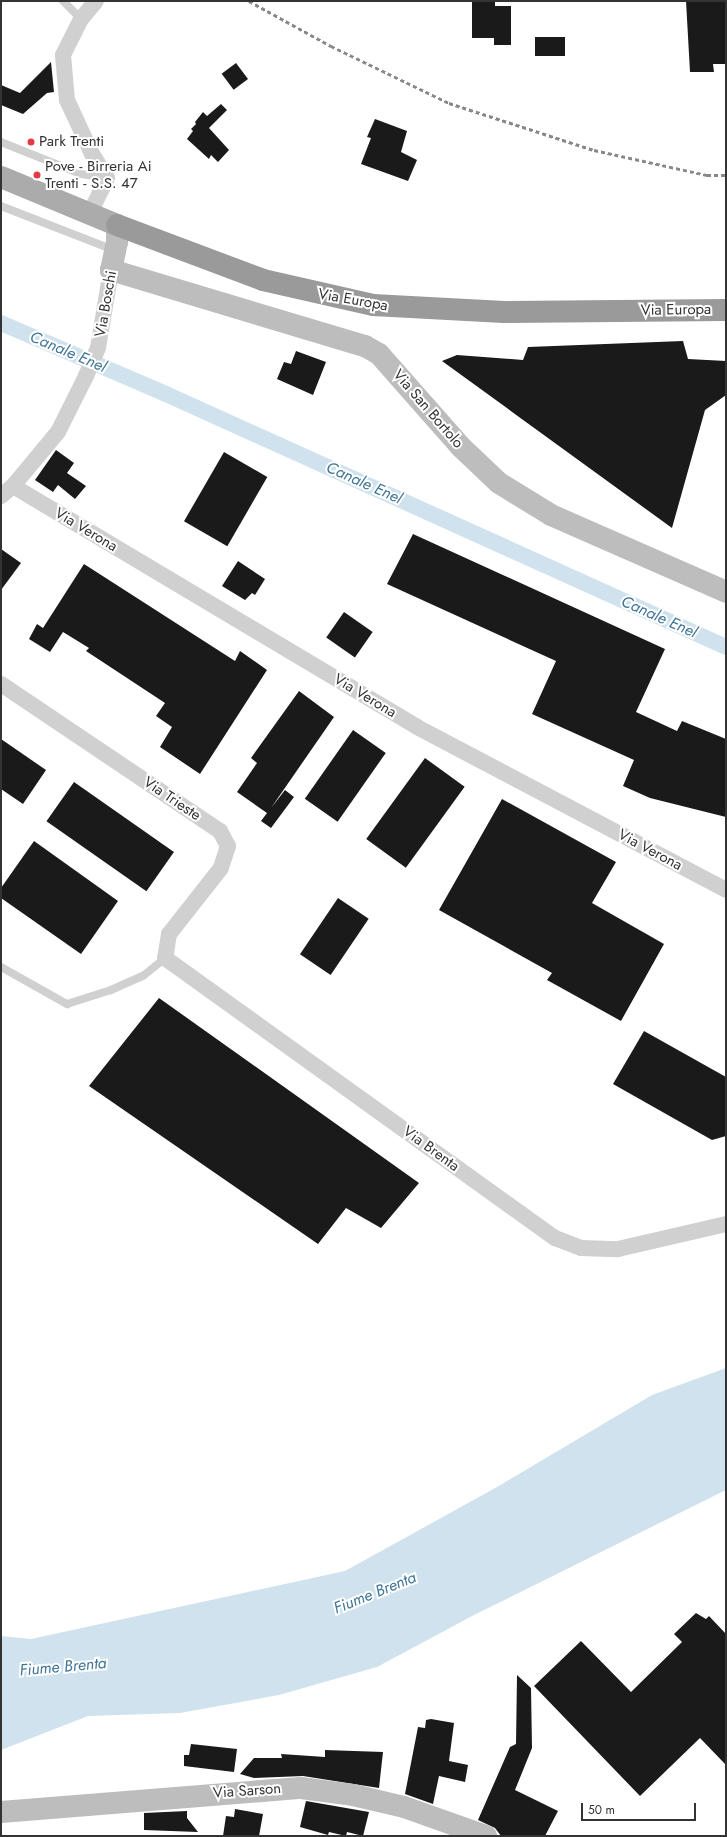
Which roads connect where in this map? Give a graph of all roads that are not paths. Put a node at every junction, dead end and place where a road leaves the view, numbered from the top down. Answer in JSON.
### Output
{"nodes":[{"id":1,"x":96,"y":1,"type":"edge"},
{"id":2,"x":65,"y":2,"type":"edge"},
{"id":3,"x":81,"y":19,"type":"junction"},
{"id":4,"x":1,"y":142,"type":"edge"},
{"id":5,"x":1,"y":177,"type":"edge"},
{"id":6,"x":107,"y":178,"type":"junction"},
{"id":7,"x":1,"y":206,"type":"edge"},
{"id":8,"x":90,"y":213,"type":"junction"},
{"id":9,"x":117,"y":225,"type":"junction"},
{"id":10,"x":113,"y":260,"type":"junction"},
{"id":11,"x":726,"y":310,"type":"edge"},
{"id":12,"x":7,"y":491,"type":"edge"},
{"id":13,"x":726,"y":592,"type":"edge"},
{"id":14,"x":1,"y":684,"type":"edge"},
{"id":15,"x":726,"y":890,"type":"edge"},
{"id":16,"x":165,"y":958,"type":"junction"},
{"id":17,"x":1,"y":967,"type":"edge"},
{"id":18,"x":726,"y":1224,"type":"edge"},
{"id":19,"x":1,"y":1812,"type":"edge"},
{"id":20,"x":486,"y":1836,"type":"edge"}],
"edges":[{"from":1,"to":3,"type":"street"},
{"from":2,"to":3,"type":"lane"},
{"from":3,"to":6,"type":"street"},
{"from":4,"to":6,"type":"lane"},
{"from":5,"to":8,"type":"main road","name":"Via Europa"},
{"from":6,"to":8,"type":"street"},
{"from":7,"to":10,"type":"lane"},
{"from":8,"to":9,"type":"main road","name":"Via Europa"},
{"from":9,"to":10,"type":"street","name":"Via Boschi"},
{"from":9,"to":11,"type":"highway","name":"Via Europa"},
{"from":10,"to":12,"type":"street","name":"Via Boschi"},
{"from":10,"to":13,"type":"street","name":"Via San Bortolo"},
{"from":12,"to":15,"type":"street","name":"Via Verona"},
{"from":14,"to":16,"type":"street","name":"Via Trieste"},
{"from":16,"to":17,"type":"lane"},
{"from":16,"to":18,"type":"street","name":"Via Brenta"},
{"from":19,"to":20,"type":"street","name":"Via Sarson"}]}
